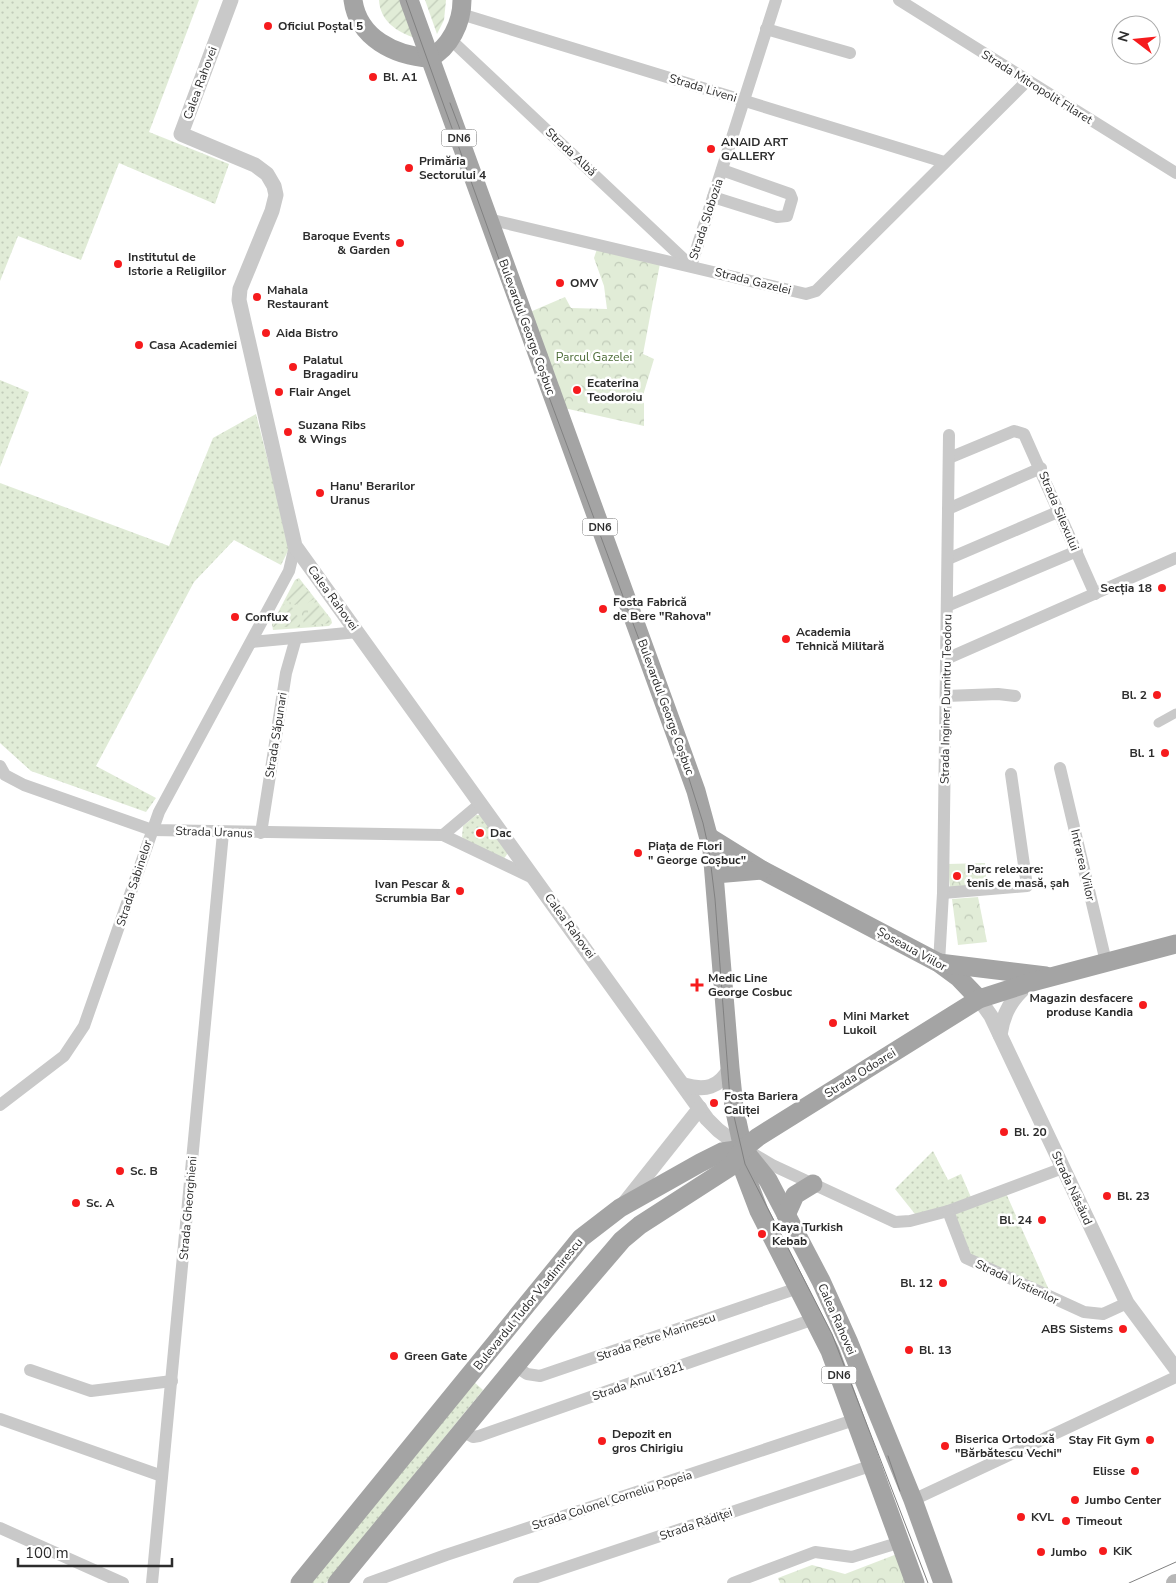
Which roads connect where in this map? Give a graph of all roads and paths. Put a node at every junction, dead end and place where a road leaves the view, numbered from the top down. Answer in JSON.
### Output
{"nodes":[{"id":1,"x":231,"y":0,"type":"edge"},
{"id":2,"x":353,"y":0,"type":"edge"},
{"id":3,"x":409,"y":0,"type":"edge"},
{"id":4,"x":776,"y":0,"type":"edge"},
{"id":5,"x":899,"y":0,"type":"edge"},
{"id":6,"x":462,"y":7,"type":"edge"},
{"id":7,"x":766,"y":29,"type":"junction"},
{"id":8,"x":450,"y":39,"type":"junction"},
{"id":9,"x":850,"y":53,"type":"dead end"},
{"id":10,"x":430,"y":58,"type":"junction"},
{"id":11,"x":1027,"y":81,"type":"junction"},
{"id":12,"x":744,"y":101,"type":"junction"},
{"id":13,"x":944,"y":162,"type":"junction"},
{"id":14,"x":722,"y":170,"type":"junction"},
{"id":15,"x":1176,"y":173,"type":"edge"},
{"id":16,"x":714,"y":197,"type":"junction"},
{"id":17,"x":488,"y":219,"type":"junction"},
{"id":18,"x":692,"y":266,"type":"junction"},
{"id":19,"x":949,"y":435,"type":"dead end"},
{"id":20,"x":949,"y":458,"type":"junction"},
{"id":21,"x":1041,"y":468,"type":"junction"},
{"id":22,"x":948,"y":509,"type":"junction"},
{"id":23,"x":1060,"y":511,"type":"junction"},
{"id":24,"x":295,"y":546,"type":"junction"},
{"id":25,"x":1077,"y":551,"type":"junction"},
{"id":26,"x":1176,"y":558,"type":"edge"},
{"id":27,"x":948,"y":559,"type":"junction"},
{"id":28,"x":1095,"y":594,"type":"junction"},
{"id":29,"x":947,"y":606,"type":"junction"},
{"id":30,"x":358,"y":632,"type":"junction"},
{"id":31,"x":296,"y":638,"type":"junction"},
{"id":32,"x":252,"y":642,"type":"junction"},
{"id":33,"x":946,"y":659,"type":"junction"},
{"id":34,"x":946,"y":696,"type":"junction"},
{"id":35,"x":1015,"y":696,"type":"dead end"},
{"id":36,"x":1176,"y":713,"type":"edge"},
{"id":37,"x":1158,"y":723,"type":"dead end"},
{"id":38,"x":1060,"y":768,"type":"dead end"},
{"id":39,"x":1011,"y":774,"type":"dead end"},
{"id":40,"x":2,"y":775,"type":"edge"},
{"id":41,"x":481,"y":803,"type":"junction"},
{"id":42,"x":152,"y":830,"type":"junction"},
{"id":43,"x":223,"y":833,"type":"junction"},
{"id":44,"x":261,"y":834,"type":"junction"},
{"id":45,"x":442,"y":835,"type":"junction"},
{"id":46,"x":709,"y":837,"type":"junction"},
{"id":47,"x":762,"y":870,"type":"junction"},
{"id":48,"x":714,"y":874,"type":"junction"},
{"id":49,"x":535,"y":879,"type":"junction"},
{"id":50,"x":943,"y":893,"type":"junction"},
{"id":51,"x":1176,"y":944,"type":"edge"},
{"id":52,"x":1106,"y":962,"type":"junction"},
{"id":53,"x":939,"y":963,"type":"junction"},
{"id":54,"x":1052,"y":977,"type":"junction"},
{"id":55,"x":1032,"y":982,"type":"junction"},
{"id":56,"x":979,"y":999,"type":"junction"},
{"id":57,"x":1000,"y":1035,"type":"junction"},
{"id":58,"x":730,"y":1068,"type":"junction"},
{"id":59,"x":684,"y":1085,"type":"junction"},
{"id":60,"x":0,"y":1105,"type":"edge"},
{"id":61,"x":700,"y":1108,"type":"junction"},
{"id":62,"x":743,"y":1149,"type":"junction"},
{"id":63,"x":1062,"y":1168,"type":"junction"},
{"id":64,"x":813,"y":1184,"type":"junction"},
{"id":65,"x":620,"y":1208,"type":"junction"},
{"id":66,"x":948,"y":1210,"type":"junction"},
{"id":67,"x":786,"y":1215,"type":"junction"},
{"id":68,"x":798,"y":1288,"type":"junction"},
{"id":69,"x":1127,"y":1303,"type":"junction"},
{"id":70,"x":814,"y":1319,"type":"junction"},
{"id":71,"x":515,"y":1366,"type":"junction"},
{"id":72,"x":30,"y":1370,"type":"dead end"},
{"id":73,"x":1176,"y":1370,"type":"edge"},
{"id":74,"x":474,"y":1371,"type":"junction"},
{"id":75,"x":1176,"y":1377,"type":"edge"},
{"id":76,"x":172,"y":1381,"type":"junction"},
{"id":77,"x":496,"y":1389,"type":"junction"},
{"id":78,"x":856,"y":1419,"type":"junction"},
{"id":79,"x":0,"y":1420,"type":"edge"},
{"id":80,"x":462,"y":1431,"type":"junction"},
{"id":81,"x":873,"y":1465,"type":"junction"},
{"id":82,"x":162,"y":1476,"type":"junction"},
{"id":83,"x":912,"y":1500,"type":"junction"},
{"id":84,"x":0,"y":1528,"type":"edge"},
{"id":85,"x":901,"y":1542,"type":"junction"},
{"id":86,"x":342,"y":1579,"type":"edge"},
{"id":87,"x":123,"y":1583,"type":"edge"},
{"id":88,"x":152,"y":1583,"type":"edge"},
{"id":89,"x":300,"y":1583,"type":"edge"},
{"id":90,"x":369,"y":1583,"type":"edge"},
{"id":91,"x":519,"y":1583,"type":"edge"},
{"id":92,"x":733,"y":1583,"type":"edge"},
{"id":93,"x":915,"y":1583,"type":"edge"},
{"id":94,"x":943,"y":1583,"type":"edge"}],
"edges":[{"from":1,"to":24,"type":"street","name":"Calea Rahovei"},
{"from":2,"to":10,"type":"main road"},
{"from":3,"to":10,"type":"main road","number":"DN6"},
{"from":4,"to":7,"type":"street","name":"Strada Slobozia"},
{"from":5,"to":11,"type":"street","name":"Strada Mitropolit Filaret"},
{"from":6,"to":8,"type":"main road"},
{"from":6,"to":12,"type":"street","name":"Strada Liveni"},
{"from":7,"to":9,"type":"street"},
{"from":7,"to":12,"type":"street","name":"Strada Slobozia"},
{"from":8,"to":10,"type":"main road"},
{"from":8,"to":18,"type":"street","name":"Strada Albă"},
{"from":10,"to":17,"type":"main road","name":"Bulevardul George Coșbuc","number":"DN6"},
{"from":11,"to":13,"type":"street","name":"Strada Gazelei"},
{"from":11,"to":15,"type":"street","name":"Strada Mitropolit Filaret"},
{"from":12,"to":13,"type":"street","name":"Strada Liveni"},
{"from":12,"to":14,"type":"street","name":"Strada Slobozia"},
{"from":13,"to":18,"type":"street","name":"Strada Gazelei"},
{"from":14,"to":16,"type":"street","name":"Strada Slobozia"},
{"from":14,"to":16,"type":"street"},
{"from":16,"to":18,"type":"street","name":"Strada Slobozia"},
{"from":17,"to":18,"type":"street","name":"Strada Gazelei"},
{"from":17,"to":46,"type":"main road","name":"Bulevardul George Coșbuc","number":"DN6"},
{"from":19,"to":20,"type":"street","name":"Strada Inginer Dumitru Teodoru"},
{"from":20,"to":21,"type":"street","name":"Strada Silexului"},
{"from":20,"to":22,"type":"street","name":"Strada Inginer Dumitru Teodoru"},
{"from":21,"to":22,"type":"street"},
{"from":21,"to":23,"type":"street","name":"Strada Silexului"},
{"from":22,"to":27,"type":"street","name":"Strada Inginer Dumitru Teodoru"},
{"from":23,"to":25,"type":"street","name":"Strada Silexului"},
{"from":23,"to":27,"type":"street"},
{"from":24,"to":30,"type":"street","name":"Calea Rahovei"},
{"from":24,"to":32,"type":"street","name":"Strada Sabinelor"},
{"from":25,"to":28,"type":"street","name":"Strada Silexului"},
{"from":25,"to":29,"type":"street"},
{"from":26,"to":28,"type":"street"},
{"from":27,"to":29,"type":"street","name":"Strada Inginer Dumitru Teodoru"},
{"from":28,"to":33,"type":"street"},
{"from":29,"to":33,"type":"street","name":"Strada Inginer Dumitru Teodoru"},
{"from":30,"to":31,"type":"street"},
{"from":30,"to":41,"type":"street","name":"Calea Rahovei"},
{"from":31,"to":32,"type":"street"},
{"from":31,"to":44,"type":"street","name":"Strada Săpunari"},
{"from":32,"to":42,"type":"street","name":"Strada Sabinelor"},
{"from":33,"to":34,"type":"street","name":"Strada Inginer Dumitru Teodoru"},
{"from":34,"to":35,"type":"street"},
{"from":34,"to":50,"type":"street","name":"Strada Inginer Dumitru Teodoru"},
{"from":36,"to":37,"type":"street"},
{"from":38,"to":52,"type":"street","name":"Intrarea Viilor"},
{"from":39,"to":50,"type":"street"},
{"from":40,"to":42,"type":"street","name":"Strada Uranus"},
{"from":41,"to":45,"type":"street"},
{"from":41,"to":49,"type":"street","name":"Calea Rahovei"},
{"from":42,"to":43,"type":"street","name":"Strada Uranus"},
{"from":42,"to":60,"type":"street","name":"Strada Sabinelor"},
{"from":43,"to":44,"type":"street","name":"Strada Uranus"},
{"from":43,"to":76,"type":"street","name":"Strada Gheorghieni"},
{"from":44,"to":45,"type":"street","name":"Strada Uranus"},
{"from":45,"to":49,"type":"street","name":"Strada Uranus"},
{"from":46,"to":47,"type":"main road","name":"Șoseaua Viilor"},
{"from":46,"to":48,"type":"main road","name":"Bulevardul George Coșbuc","number":"DN6"},
{"from":47,"to":48,"type":"main road"},
{"from":47,"to":53,"type":"main road","name":"Șoseaua Viilor"},
{"from":48,"to":58,"type":"main road","name":"Bulevardul George Coșbuc","number":"DN6"},
{"from":49,"to":59,"type":"street","name":"Calea Rahovei"},
{"from":50,"to":53,"type":"street","name":"Strada Inginer Dumitru Teodoru"},
{"from":51,"to":52,"type":"main road"},
{"from":52,"to":54,"type":"main road"},
{"from":53,"to":54,"type":"main road"},
{"from":53,"to":56,"type":"main road","name":"Șoseaua Viilor"},
{"from":54,"to":55,"type":"main road"},
{"from":55,"to":56,"type":"main road"},
{"from":55,"to":57,"type":"street"},
{"from":56,"to":57,"type":"street","name":"Strada Năsăud"},
{"from":56,"to":62,"type":"main road","name":"Strada Odoarei"},
{"from":57,"to":63,"type":"street","name":"Strada Năsăud"},
{"from":58,"to":59,"type":"street"},
{"from":58,"to":62,"type":"main road","name":"Bulevardul George Coșbuc","number":"DN6"},
{"from":59,"to":61,"type":"street","name":"Calea Rahovei"},
{"from":61,"to":62,"type":"street","name":"Calea Rahovei"},
{"from":61,"to":65,"type":"street"},
{"from":62,"to":64,"type":"street"},
{"from":62,"to":65,"type":"main road","name":"Bulevardul Tudor Vladimirescu"},
{"from":62,"to":67,"type":"main road","name":"Calea Rahovei","number":"DN6"},
{"from":62,"to":68,"type":"main road","name":"Calea Rahovei","number":"DN6"},
{"from":62,"to":71,"type":"main road"},
{"from":63,"to":66,"type":"street"},
{"from":63,"to":69,"type":"street","name":"Strada Năsăud"},
{"from":64,"to":66,"type":"street"},
{"from":64,"to":67,"type":"main road"},
{"from":65,"to":74,"type":"main road","name":"Bulevardul Tudor Vladimirescu"},
{"from":66,"to":69,"type":"street","name":"Strada Vistierilor"},
{"from":67,"to":83,"type":"main road","name":"Calea Rahovei","number":"DN6"},
{"from":68,"to":70,"type":"main road","name":"Calea Rahovei","number":"DN6"},
{"from":68,"to":71,"type":"street","name":"Strada Petre Marinescu"},
{"from":69,"to":73,"type":"street","name":"Strada Năsăud"},
{"from":70,"to":78,"type":"main road","name":"Calea Rahovei","number":"DN6"},
{"from":70,"to":80,"type":"street","name":"Strada Anul 1821"},
{"from":71,"to":77,"type":"main road"},
{"from":72,"to":76,"type":"street"},
{"from":74,"to":77,"type":"main road"},
{"from":74,"to":89,"type":"main road","name":"Bulevardul Tudor Vladimirescu"},
{"from":75,"to":83,"type":"street"},
{"from":76,"to":82,"type":"street","name":"Strada Gheorghieni"},
{"from":77,"to":80,"type":"main road"},
{"from":78,"to":81,"type":"main road","name":"Calea Rahovei","number":"DN6"},
{"from":78,"to":90,"type":"street","name":"Strada Colonel Corneliu Popeia"},
{"from":79,"to":82,"type":"street"},
{"from":80,"to":86,"type":"main road"},
{"from":81,"to":85,"type":"main road","name":"Calea Rahovei","number":"DN6"},
{"from":81,"to":91,"type":"street","name":"Strada Rădiței"},
{"from":82,"to":88,"type":"street","name":"Strada Gheorghieni"},
{"from":83,"to":94,"type":"main road","name":"Calea Rahovei","number":"DN6"},
{"from":84,"to":87,"type":"street"},
{"from":85,"to":92,"type":"street"},
{"from":85,"to":93,"type":"main road","name":"Calea Rahovei","number":"DN6"}]}
